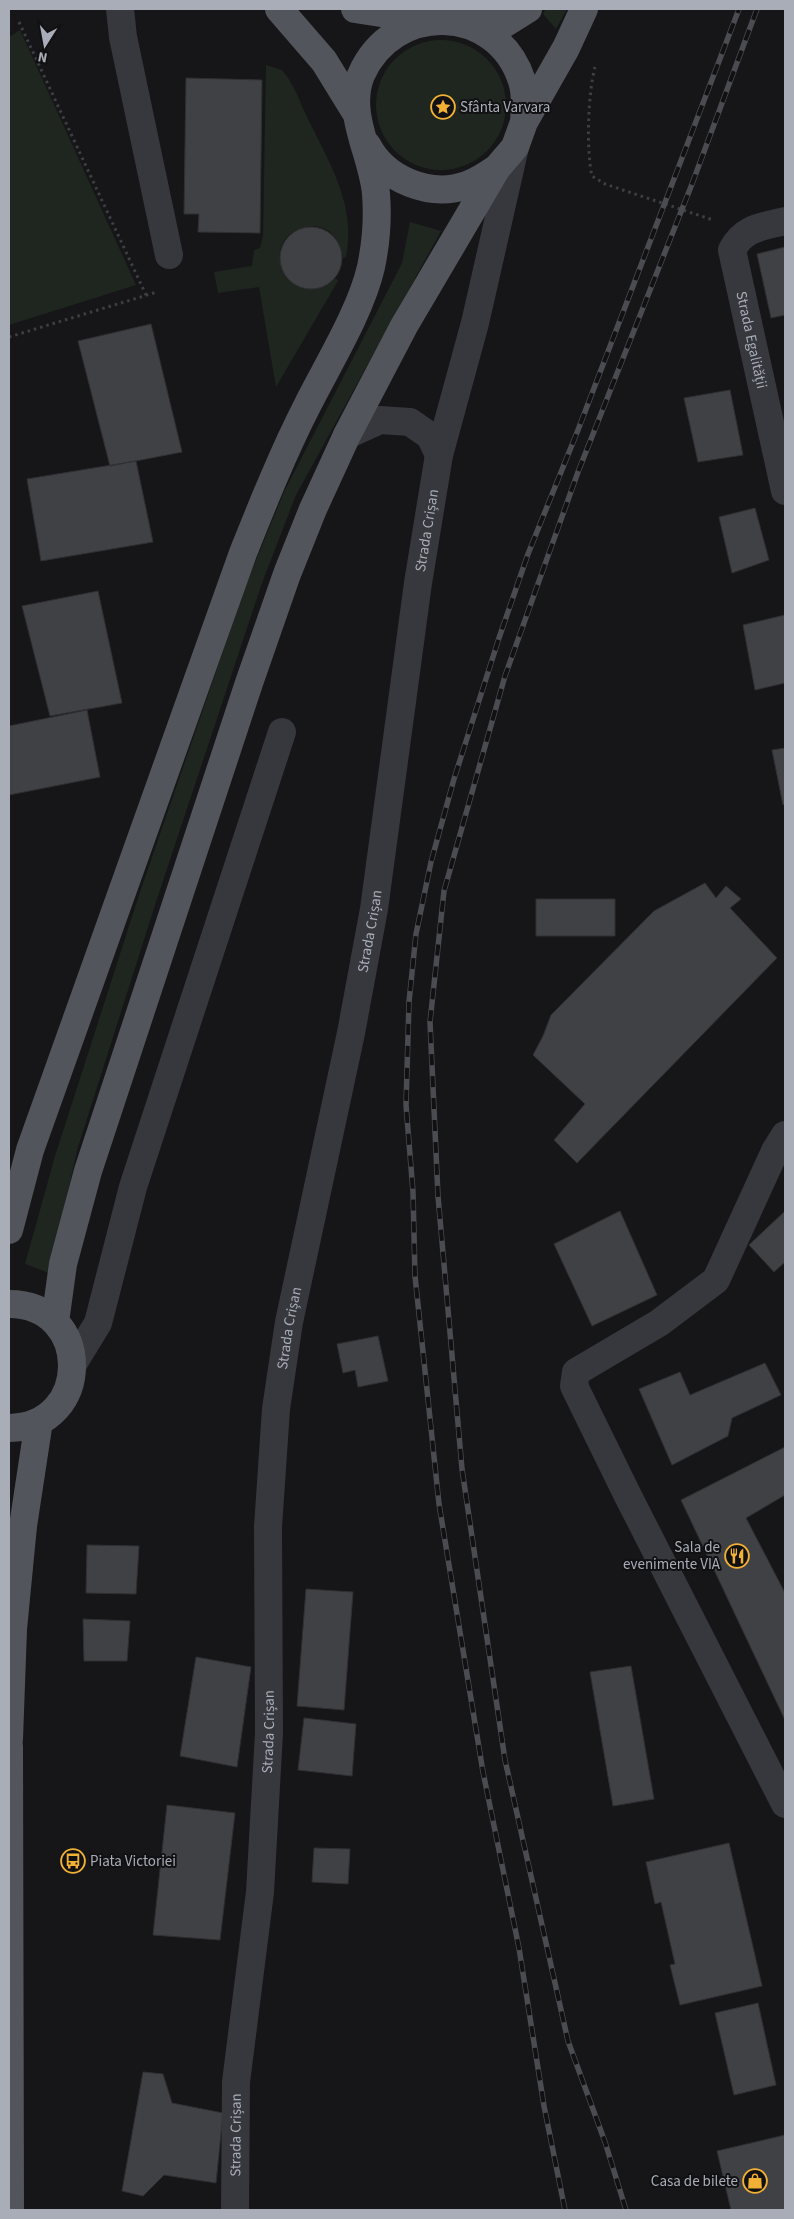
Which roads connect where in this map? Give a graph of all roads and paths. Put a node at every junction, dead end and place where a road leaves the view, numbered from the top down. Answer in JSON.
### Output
{"nodes":[{"id":1,"x":120,"y":9,"type":"edge"},
{"id":2,"x":279,"y":9,"type":"edge"},
{"id":3,"x":355,"y":9,"type":"edge"},
{"id":4,"x":528,"y":9,"type":"edge"},
{"id":5,"x":584,"y":9,"type":"edge"},
{"id":6,"x":430,"y":21,"type":"junction"},
{"id":7,"x":19,"y":22,"type":"dead end"},
{"id":8,"x":467,"y":24,"type":"junction"},
{"id":9,"x":598,"y":61,"type":"dead end"},
{"id":10,"x":359,"y":124,"type":"junction"},
{"id":11,"x":519,"y":134,"type":"junction"},
{"id":12,"x":497,"y":168,"type":"junction"},
{"id":13,"x":785,"y":222,"type":"edge"},
{"id":14,"x":739,"y":237,"type":"junction"},
{"id":15,"x":169,"y":255,"type":"dead end"},
{"id":16,"x":157,"y":292,"type":"dead end"},
{"id":17,"x":146,"y":295,"type":"junction"},
{"id":18,"x":9,"y":337,"type":"edge"},
{"id":19,"x":347,"y":435,"type":"junction"},
{"id":20,"x":439,"y":455,"type":"junction"},
{"id":21,"x":785,"y":492,"type":"edge"},
{"id":22,"x":282,"y":732,"type":"dead end"},
{"id":23,"x":785,"y":1135,"type":"edge"},
{"id":24,"x":9,"y":1230,"type":"edge"},
{"id":25,"x":9,"y":1304,"type":"edge"},
{"id":26,"x":55,"y":1322,"type":"junction"},
{"id":27,"x":73,"y":1364,"type":"junction"},
{"id":28,"x":39,"y":1421,"type":"junction"},
{"id":29,"x":9,"y":1428,"type":"edge"},
{"id":30,"x":9,"y":1739,"type":"edge"},
{"id":31,"x":9,"y":1746,"type":"edge"},
{"id":32,"x":785,"y":1804,"type":"edge"},
{"id":33,"x":10,"y":2210,"type":"edge"},
{"id":34,"x":235,"y":2210,"type":"edge"}],
"edges":[{"from":1,"to":15,"type":"street"},
{"from":2,"to":10,"type":"main road"},
{"from":3,"to":6,"type":"main road"},
{"from":4,"to":8,"type":"main road"},
{"from":5,"to":11,"type":"main road"},
{"from":6,"to":8,"type":"main road"},
{"from":6,"to":10,"type":"main road"},
{"from":7,"to":17,"type":"path"},
{"from":8,"to":11,"type":"main road"},
{"from":9,"to":14,"type":"path"},
{"from":10,"to":12,"type":"main road"},
{"from":10,"to":24,"type":"main road"},
{"from":11,"to":12,"type":"main road"},
{"from":11,"to":20,"type":"street","name":"Strada Crișan"},
{"from":12,"to":19,"type":"main road"},
{"from":13,"to":14,"type":"street"},
{"from":14,"to":21,"type":"street","name":"Strada Egalității"},
{"from":16,"to":17,"type":"path"},
{"from":17,"to":18,"type":"path"},
{"from":19,"to":20,"type":"street"},
{"from":19,"to":26,"type":"main road"},
{"from":20,"to":34,"type":"street","name":"Strada Crișan"},
{"from":22,"to":27,"type":"street"},
{"from":23,"to":32,"type":"street"},
{"from":25,"to":26,"type":"main road"},
{"from":26,"to":27,"type":"main road"},
{"from":27,"to":28,"type":"main road"},
{"from":28,"to":29,"type":"main road"},
{"from":28,"to":30,"type":"main road"},
{"from":31,"to":33,"type":"main road"}]}
